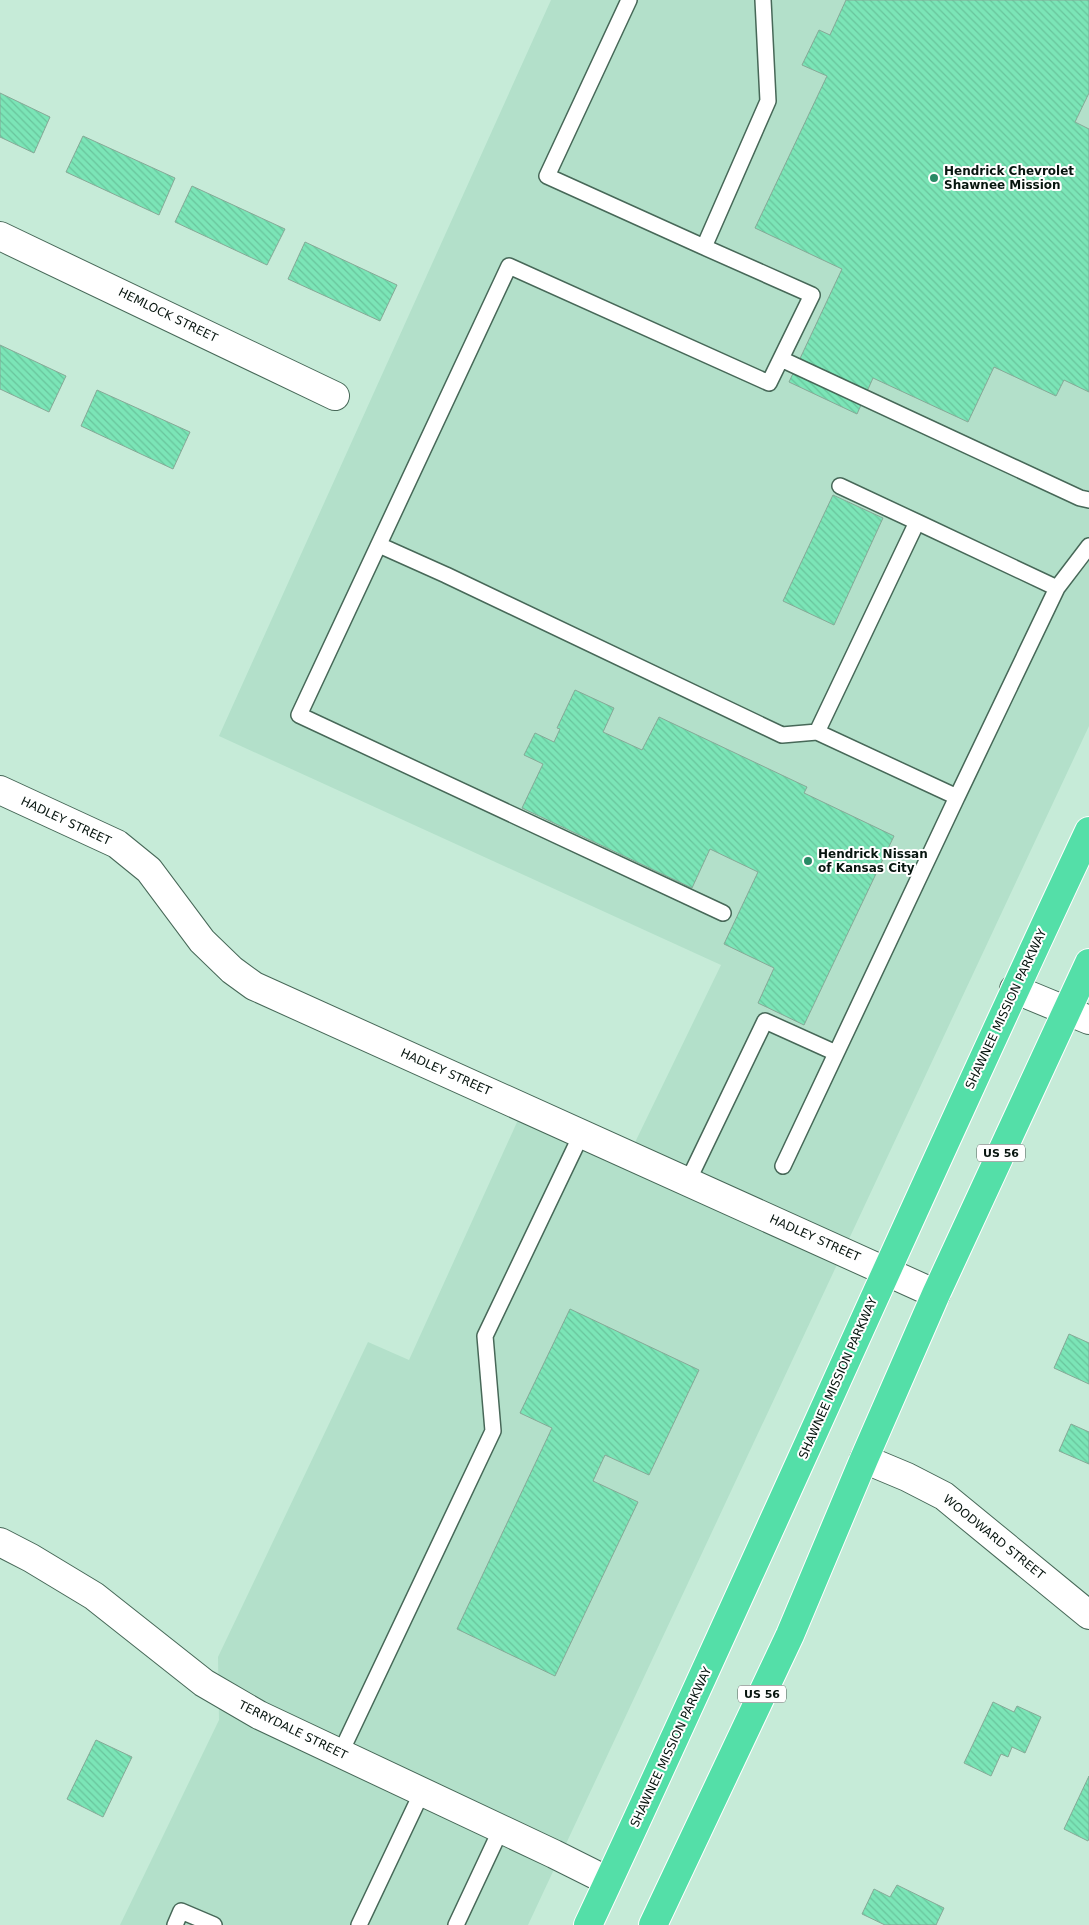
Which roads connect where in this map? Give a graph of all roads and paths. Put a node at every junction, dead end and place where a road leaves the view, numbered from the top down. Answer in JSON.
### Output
{"nodes":[{"id":1,"x":629,"y":0,"type":"edge"},
{"id":2,"x":763,"y":0,"type":"edge"},
{"id":3,"x":0,"y":236,"type":"edge"},
{"id":4,"x":704,"y":247,"type":"junction"},
{"id":5,"x":781,"y":359,"type":"junction"},
{"id":6,"x":335,"y":396,"type":"dead end"},
{"id":7,"x":840,"y":486,"type":"dead end"},
{"id":8,"x":1089,"y":500,"type":"edge"},
{"id":9,"x":917,"y":522,"type":"junction"},
{"id":10,"x":378,"y":545,"type":"junction"},
{"id":11,"x":1089,"y":546,"type":"edge"},
{"id":12,"x":1057,"y":588,"type":"junction"},
{"id":13,"x":817,"y":732,"type":"junction"},
{"id":14,"x":0,"y":790,"type":"edge"},
{"id":15,"x":957,"y":797,"type":"junction"},
{"id":16,"x":1089,"y":831,"type":"edge"},
{"id":17,"x":722,"y":913,"type":"dead end"},
{"id":18,"x":1089,"y":963,"type":"edge"},
{"id":19,"x":1014,"y":989,"type":"junction"},
{"id":20,"x":1078,"y":1016,"type":"edge"},
{"id":21,"x":836,"y":1053,"type":"junction"},
{"id":22,"x":582,"y":1133,"type":"junction"},
{"id":23,"x":783,"y":1166,"type":"dead end"},
{"id":24,"x":688,"y":1181,"type":"junction"},
{"id":25,"x":886,"y":1270,"type":"junction"},
{"id":26,"x":936,"y":1294,"type":"junction"},
{"id":27,"x":864,"y":1459,"type":"junction"},
{"id":28,"x":0,"y":1542,"type":"edge"},
{"id":29,"x":1089,"y":1615,"type":"edge"},
{"id":30,"x":340,"y":1754,"type":"junction"},
{"id":31,"x":422,"y":1792,"type":"junction"},
{"id":32,"x":501,"y":1829,"type":"junction"},
{"id":33,"x":608,"y":1881,"type":"junction"},
{"id":34,"x":175,"y":1925,"type":"edge"},
{"id":35,"x":214,"y":1925,"type":"edge"},
{"id":36,"x":359,"y":1925,"type":"edge"},
{"id":37,"x":456,"y":1925,"type":"edge"},
{"id":38,"x":588,"y":1925,"type":"edge"},
{"id":39,"x":653,"y":1925,"type":"edge"}],
"edges":[{"from":1,"to":4,"type":"lane"},
{"from":2,"to":4,"type":"lane"},
{"from":3,"to":6,"type":"street","name":"HEMLOCK STREET"},
{"from":4,"to":5,"type":"lane"},
{"from":5,"to":8,"type":"lane"},
{"from":5,"to":10,"type":"lane"},
{"from":7,"to":9,"type":"lane"},
{"from":9,"to":12,"type":"lane"},
{"from":9,"to":13,"type":"lane"},
{"from":10,"to":13,"type":"lane"},
{"from":10,"to":17,"type":"lane"},
{"from":11,"to":12,"type":"lane"},
{"from":12,"to":15,"type":"lane"},
{"from":13,"to":15,"type":"lane"},
{"from":14,"to":22,"type":"street","name":"HADLEY STREET"},
{"from":15,"to":21,"type":"lane"},
{"from":16,"to":19,"type":"highway","name":"SHAWNEE MISSION PARKWAY"},
{"from":18,"to":20,"type":"highway","number":"US 56"},
{"from":19,"to":20,"type":"street"},
{"from":19,"to":25,"type":"highway","name":"SHAWNEE MISSION PARKWAY"},
{"from":20,"to":26,"type":"highway","number":"US 56"},
{"from":21,"to":23,"type":"lane"},
{"from":21,"to":24,"type":"lane"},
{"from":22,"to":24,"type":"street","name":"HADLEY STREET"},
{"from":22,"to":30,"type":"lane"},
{"from":24,"to":25,"type":"street","name":"HADLEY STREET"},
{"from":25,"to":26,"type":"street","name":"HADLEY STREET"},
{"from":25,"to":33,"type":"highway","name":"SHAWNEE MISSION PARKWAY"},
{"from":26,"to":27,"type":"highway","number":"US 56"},
{"from":27,"to":29,"type":"street","name":"WOODWARD STREET"},
{"from":27,"to":39,"type":"highway","number":"US 56"},
{"from":28,"to":30,"type":"street","name":"TERRYDALE STREET"},
{"from":30,"to":31,"type":"street","name":"TERRYDALE STREET"},
{"from":31,"to":32,"type":"street","name":"TERRYDALE STREET"},
{"from":31,"to":36,"type":"lane"},
{"from":32,"to":33,"type":"street","name":"TERRYDALE STREET"},
{"from":32,"to":37,"type":"lane"},
{"from":33,"to":38,"type":"highway","name":"SHAWNEE MISSION PARKWAY"},
{"from":34,"to":35,"type":"lane"}]}
